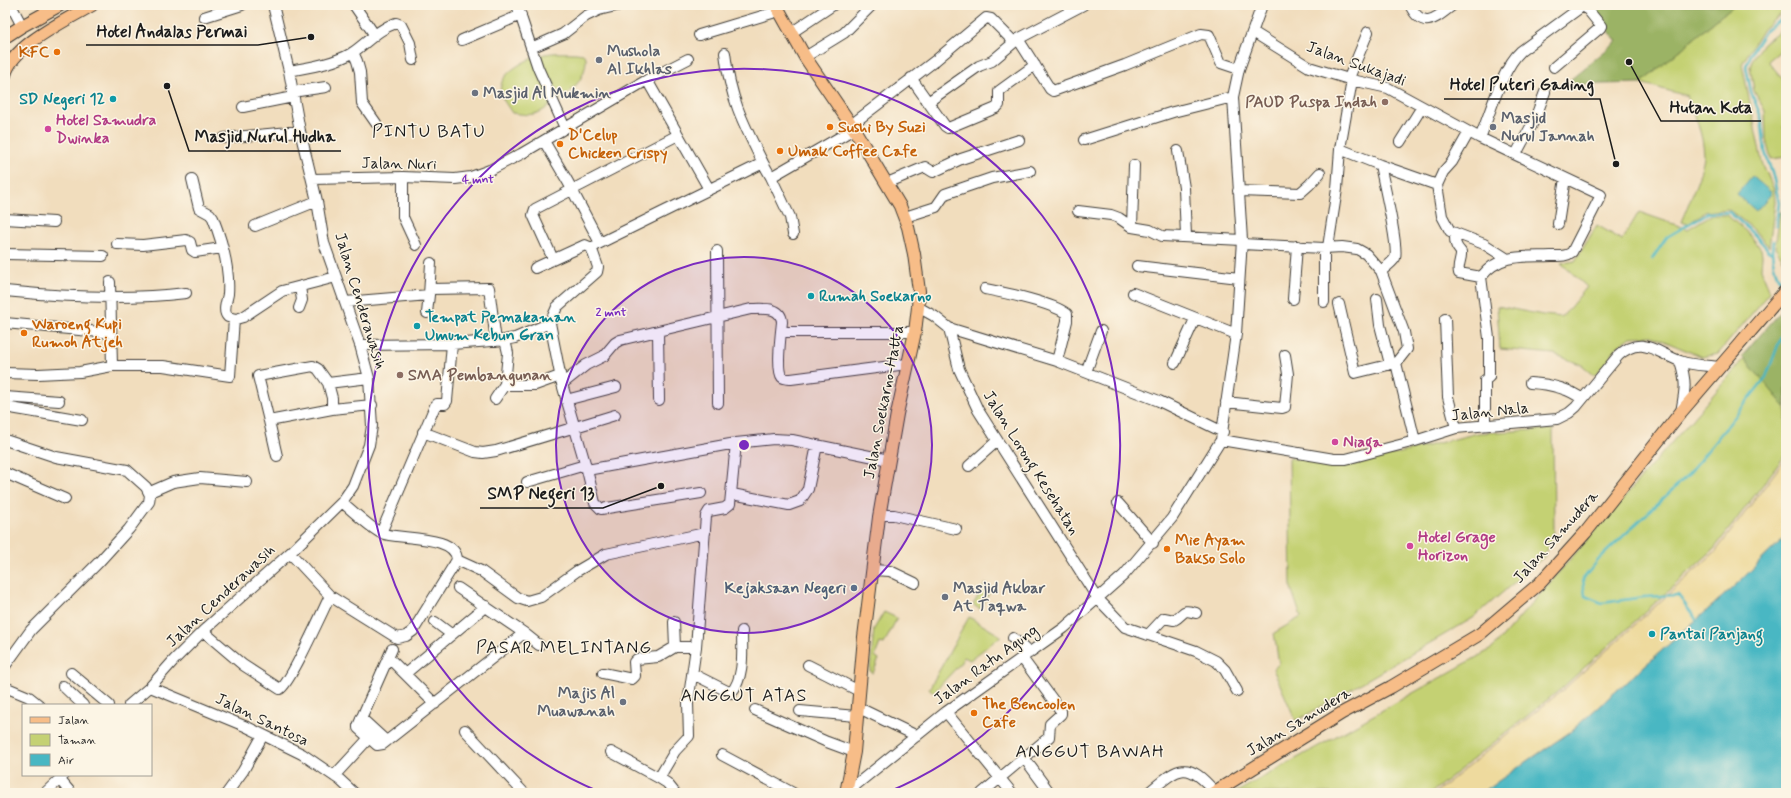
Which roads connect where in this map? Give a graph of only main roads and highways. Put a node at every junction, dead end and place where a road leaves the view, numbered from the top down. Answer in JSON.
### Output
{"nodes":[{"id":1,"x":60,"y":5,"type":"edge"},
{"id":2,"x":92,"y":5,"type":"edge"},
{"id":3,"x":777,"y":8,"type":"edge"},
{"id":4,"x":5,"y":37,"type":"edge"},
{"id":5,"x":5,"y":75,"type":"edge"},
{"id":6,"x":1783,"y":294,"type":"edge"},
{"id":7,"x":846,"y":792,"type":"edge"},
{"id":8,"x":1214,"y":792,"type":"edge"}],
"edges":[{"from":1,"to":4,"type":"main road"},
{"from":2,"to":5,"type":"main road"},
{"from":3,"to":7,"type":"main road","name":"Jalan Soekarno-Hatta"},
{"from":6,"to":8,"type":"main road","name":"Jalan Samudera"}]}
